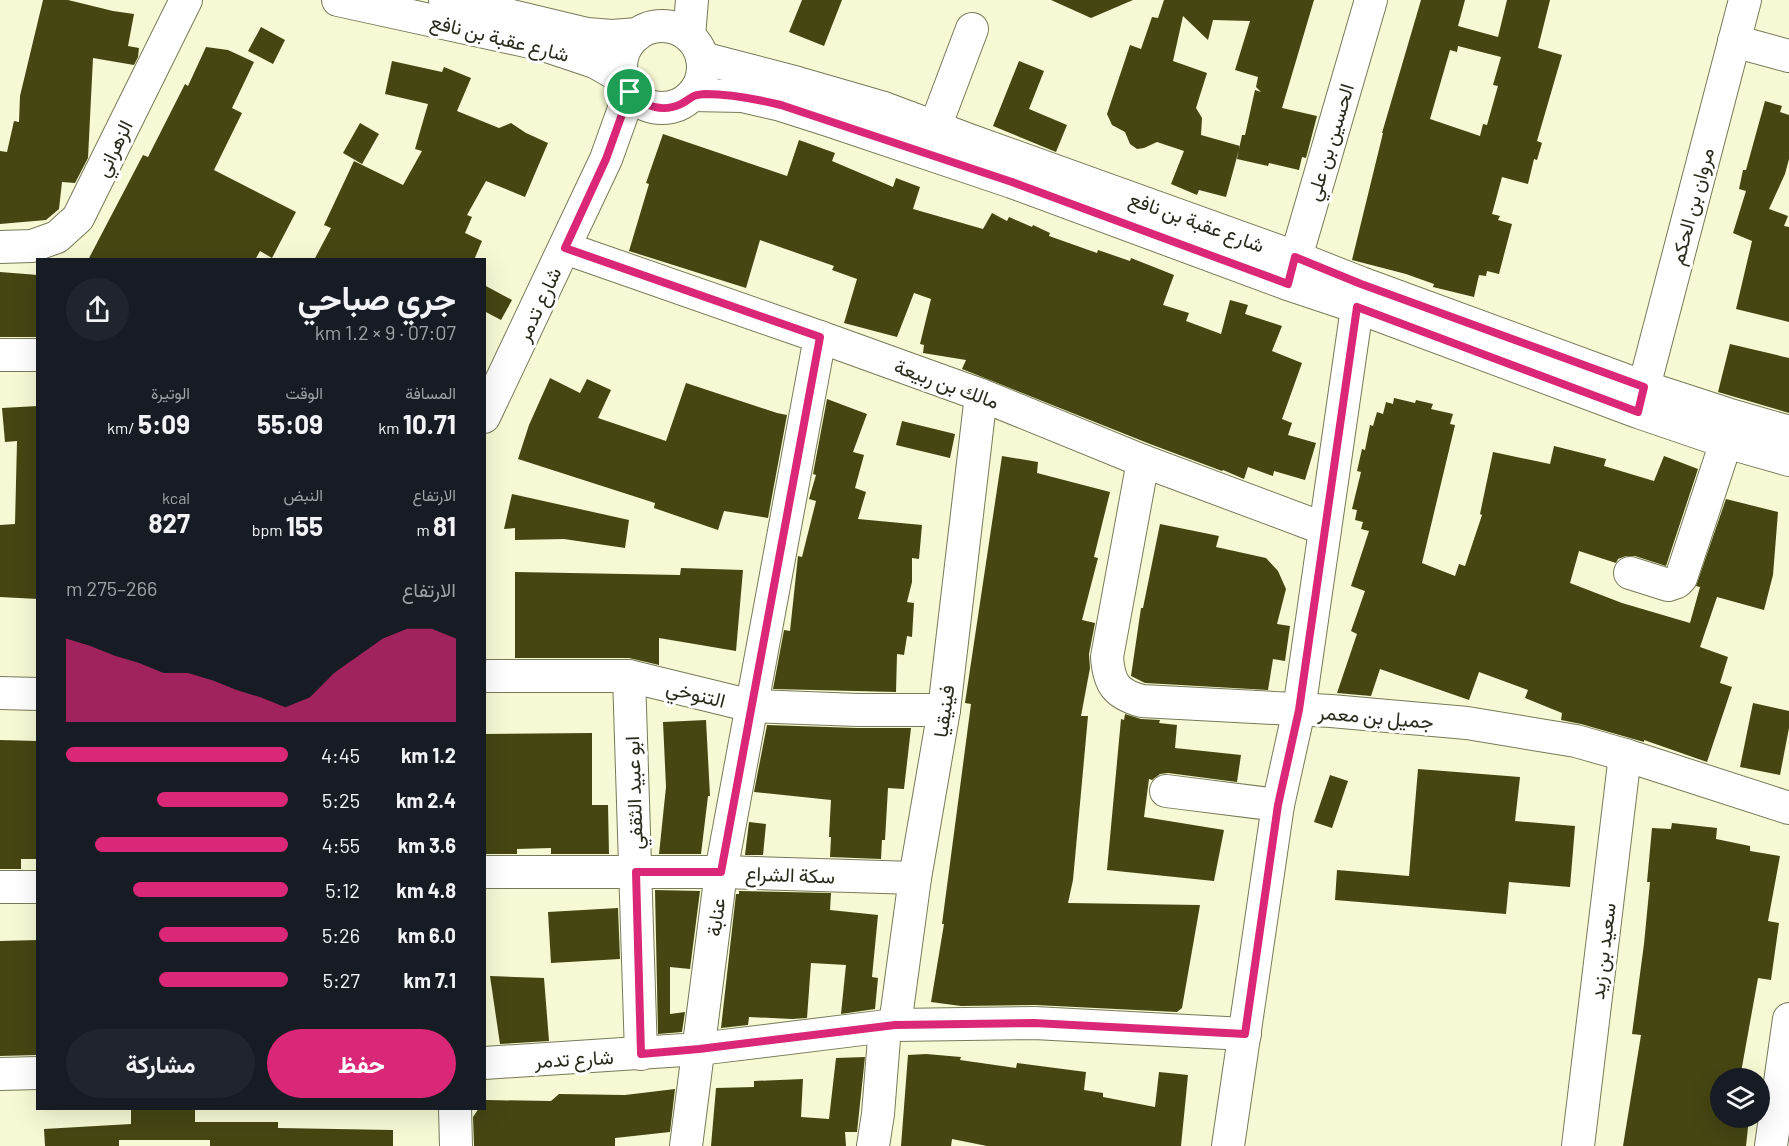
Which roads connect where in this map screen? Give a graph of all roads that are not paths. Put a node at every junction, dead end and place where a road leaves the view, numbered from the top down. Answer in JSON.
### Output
{"nodes":[{"id":1,"x":186,"y":0,"type":"edge"},
{"id":2,"x":338,"y":0,"type":"edge"},
{"id":3,"x":445,"y":0,"type":"edge"},
{"id":4,"x":692,"y":0,"type":"edge"},
{"id":5,"x":1371,"y":0,"type":"edge"},
{"id":6,"x":1745,"y":0,"type":"edge"},
{"id":7,"x":476,"y":3,"type":"edge"},
{"id":8,"x":972,"y":29,"type":"dead end"},
{"id":9,"x":675,"y":31,"type":"edge"},
{"id":10,"x":1734,"y":41,"type":"junction"},
{"id":11,"x":1789,"y":56,"type":"edge"},
{"id":12,"x":626,"y":85,"type":"junction"},
{"id":13,"x":693,"y":95,"type":"junction"},
{"id":14,"x":662,"y":108,"type":"junction"},
{"id":15,"x":934,"y":127,"type":"junction"},
{"id":16,"x":606,"y":159,"type":"junction"},
{"id":17,"x":0,"y":247,"type":"edge"},
{"id":18,"x":565,"y":248,"type":"junction"},
{"id":19,"x":1291,"y":271,"type":"junction"},
{"id":20,"x":1359,"y":295,"type":"junction"},
{"id":21,"x":820,"y":337,"type":"junction"},
{"id":22,"x":0,"y":355,"type":"edge"},
{"id":23,"x":36,"y":355,"type":"edge"},
{"id":24,"x":981,"y":395,"type":"junction"},
{"id":25,"x":1641,"y":399,"type":"junction"},
{"id":26,"x":486,"y":413,"type":"edge"},
{"id":27,"x":1789,"y":432,"type":"edge"},
{"id":28,"x":1726,"y":442,"type":"junction"},
{"id":29,"x":1789,"y":460,"type":"edge"},
{"id":30,"x":1143,"y":461,"type":"junction"},
{"id":31,"x":1325,"y":529,"type":"junction"},
{"id":32,"x":1630,"y":573,"type":"dead end"},
{"id":33,"x":486,"y":676,"type":"edge"},
{"id":34,"x":629,"y":676,"type":"junction"},
{"id":35,"x":0,"y":693,"type":"edge"},
{"id":36,"x":36,"y":694,"type":"edge"},
{"id":37,"x":752,"y":706,"type":"junction"},
{"id":38,"x":944,"y":710,"type":"junction"},
{"id":39,"x":1299,"y":710,"type":"junction"},
{"id":40,"x":1625,"y":755,"type":"junction"},
{"id":41,"x":1166,"y":791,"type":"dead end"},
{"id":42,"x":1278,"y":805,"type":"junction"},
{"id":43,"x":1789,"y":808,"type":"edge"},
{"id":44,"x":486,"y":872,"type":"edge"},
{"id":45,"x":636,"y":872,"type":"junction"},
{"id":46,"x":721,"y":872,"type":"junction"},
{"id":47,"x":915,"y":878,"type":"junction"},
{"id":48,"x":0,"y":887,"type":"edge"},
{"id":49,"x":36,"y":887,"type":"edge"},
{"id":50,"x":1789,"y":1019,"type":"edge"},
{"id":51,"x":890,"y":1026,"type":"junction"},
{"id":52,"x":1245,"y":1034,"type":"junction"},
{"id":53,"x":699,"y":1049,"type":"junction"},
{"id":54,"x":641,"y":1054,"type":"junction"},
{"id":55,"x":486,"y":1063,"type":"edge"},
{"id":56,"x":36,"y":1073,"type":"edge"},
{"id":57,"x":0,"y":1074,"type":"edge"},
{"id":58,"x":455,"y":1110,"type":"edge"},
{"id":59,"x":1777,"y":1144,"type":"edge"},
{"id":60,"x":456,"y":1146,"type":"edge"},
{"id":61,"x":686,"y":1146,"type":"edge"},
{"id":62,"x":873,"y":1146,"type":"edge"},
{"id":63,"x":1228,"y":1146,"type":"edge"},
{"id":64,"x":1578,"y":1146,"type":"edge"}],
"edges":[{"from":1,"to":17,"type":"street","name":"الزهراني"},
{"from":2,"to":12,"type":"street","name":"شارع عقبة بن نافع"},
{"from":3,"to":7,"type":"street","name":"شارع عقبة بن نافع"},
{"from":4,"to":9,"type":"street"},
{"from":5,"to":19,"type":"street","name":"الحسين بن علي"},
{"from":6,"to":10,"type":"street","name":"مروان بن الحكم"},
{"from":7,"to":9,"type":"street","name":"شارع عقبة بن نافع"},
{"from":8,"to":15,"type":"street"},
{"from":9,"to":12,"type":"street"},
{"from":9,"to":13,"type":"street"},
{"from":9,"to":15,"type":"street","name":"شارع عقبة بن نافع"},
{"from":10,"to":11,"type":"street"},
{"from":10,"to":25,"type":"street","name":"مروان بن الحكم"},
{"from":12,"to":14,"type":"street"},
{"from":12,"to":16,"type":"street","name":"شارع تدمر"},
{"from":13,"to":14,"type":"street"},
{"from":13,"to":19,"type":"street","name":"شارع عقبة بن نافع"},
{"from":14,"to":16,"type":"street","name":"شارع تدمر"},
{"from":15,"to":19,"type":"street","name":"شارع عقبة بن نافع"},
{"from":16,"to":18,"type":"street","name":"شارع تدمر"},
{"from":18,"to":21,"type":"street","name":"مالك بن ربيعة"},
{"from":18,"to":26,"type":"street","name":"شارع تدمر"},
{"from":19,"to":20,"type":"street","name":"شارع عقبة بن نافع"},
{"from":20,"to":25,"type":"street","name":"شارع عقبة بن نافع"},
{"from":20,"to":31,"type":"street"},
{"from":21,"to":24,"type":"street","name":"مالك بن ربيعة"},
{"from":21,"to":37,"type":"street","name":"عنابة"},
{"from":22,"to":23,"type":"street"},
{"from":24,"to":30,"type":"street","name":"مالك بن ربيعة"},
{"from":24,"to":38,"type":"street","name":"فينيقيا"},
{"from":25,"to":27,"type":"street","name":"شارع عقبة بن نافع"},
{"from":25,"to":28,"type":"street","name":"شارع عقبة بن نافع"},
{"from":28,"to":29,"type":"street","name":"شارع عقبة بن نافع"},
{"from":28,"to":32,"type":"street"},
{"from":30,"to":31,"type":"street","name":"مالك بن ربيعة"},
{"from":30,"to":39,"type":"street","name":"جميل بن معمر"},
{"from":31,"to":39,"type":"street"},
{"from":33,"to":34,"type":"street","name":"التنوخي"},
{"from":34,"to":37,"type":"street","name":"التنوخي"},
{"from":34,"to":45,"type":"street","name":"ابو عبيد الثقفي"},
{"from":35,"to":36,"type":"street"},
{"from":37,"to":38,"type":"street","name":"التنوخي"},
{"from":37,"to":46,"type":"street","name":"عنابة"},
{"from":38,"to":47,"type":"street","name":"فينيقيا"},
{"from":39,"to":40,"type":"street","name":"جميل بن معمر"},
{"from":39,"to":42,"type":"street"},
{"from":40,"to":43,"type":"street","name":"جميل بن معمر"},
{"from":40,"to":64,"type":"street","name":"سعيد بن زيد"},
{"from":41,"to":42,"type":"street"},
{"from":42,"to":52,"type":"street"},
{"from":44,"to":45,"type":"street","name":"سكة الشراع"},
{"from":45,"to":46,"type":"street","name":"سكة الشراع"},
{"from":45,"to":54,"type":"street","name":"ابو عبيد الثقفي"},
{"from":46,"to":47,"type":"street","name":"سكة الشراع"},
{"from":46,"to":53,"type":"street","name":"عنابة"},
{"from":47,"to":51,"type":"street","name":"فينيقيا"},
{"from":48,"to":49,"type":"street"},
{"from":50,"to":59,"type":"street"},
{"from":51,"to":52,"type":"street"},
{"from":51,"to":53,"type":"street"},
{"from":51,"to":62,"type":"street","name":"فينيقيا"},
{"from":52,"to":63,"type":"street"},
{"from":53,"to":54,"type":"street","name":"شارع تدمر"},
{"from":53,"to":61,"type":"street","name":"عنابة"},
{"from":54,"to":55,"type":"street","name":"شارع تدمر"},
{"from":56,"to":57,"type":"street"},
{"from":58,"to":60,"type":"street"}]}
